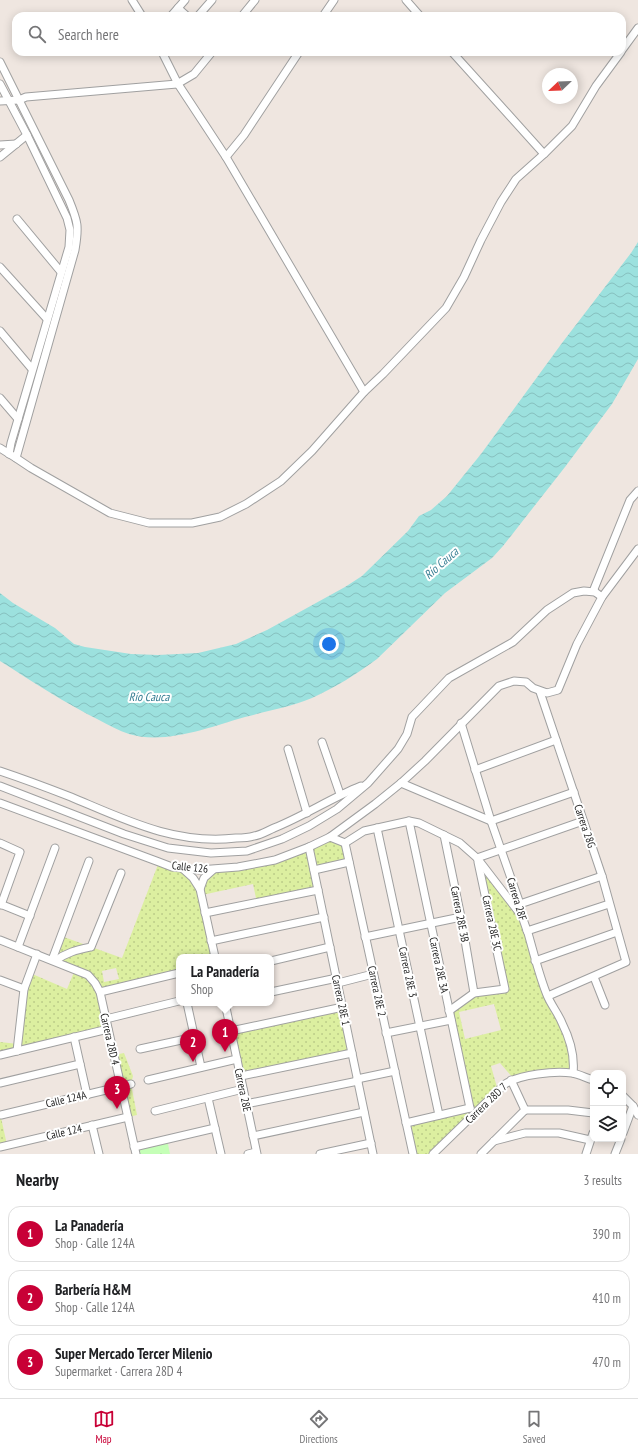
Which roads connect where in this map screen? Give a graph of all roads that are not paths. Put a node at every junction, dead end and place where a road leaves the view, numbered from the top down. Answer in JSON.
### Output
{"nodes":[{"id":1,"x":132,"y":0,"type":"edge"},
{"id":2,"x":185,"y":0,"type":"edge"},
{"id":3,"x":212,"y":0,"type":"edge"},
{"id":4,"x":255,"y":0,"type":"edge"},
{"id":5,"x":334,"y":0,"type":"edge"},
{"id":6,"x":406,"y":0,"type":"edge"},
{"id":7,"x":178,"y":8,"type":"junction"},
{"id":8,"x":140,"y":12,"type":"edge"},
{"id":9,"x":174,"y":12,"type":"edge"},
{"id":10,"x":182,"y":12,"type":"edge"},
{"id":11,"x":202,"y":12,"type":"edge"},
{"id":12,"x":245,"y":12,"type":"edge"},
{"id":13,"x":326,"y":12,"type":"edge"},
{"id":14,"x":416,"y":12,"type":"edge"},
{"id":15,"x":638,"y":28,"type":"edge"},
{"id":16,"x":626,"y":44,"type":"edge"},
{"id":17,"x":164,"y":56,"type":"edge"},
{"id":18,"x":209,"y":56,"type":"edge"},
{"id":19,"x":296,"y":56,"type":"edge"},
{"id":20,"x":456,"y":56,"type":"edge"},
{"id":21,"x":617,"y":56,"type":"edge"},
{"id":22,"x":0,"y":62,"type":"edge"},
{"id":23,"x":0,"y":84,"type":"edge"},
{"id":24,"x":178,"y":84,"type":"junction"},
{"id":25,"x":2,"y":92,"type":"edge"},
{"id":26,"x":15,"y":92,"type":"junction"},
{"id":27,"x":26,"y":97,"type":"junction"},
{"id":28,"x":9,"y":100,"type":"junction"},
{"id":29,"x":19,"y":100,"type":"junction"},
{"id":30,"x":0,"y":101,"type":"edge"},
{"id":31,"x":27,"y":135,"type":"junction"},
{"id":32,"x":16,"y":144,"type":"junction"},
{"id":33,"x":0,"y":145,"type":"edge"},
{"id":34,"x":544,"y":154,"type":"junction"},
{"id":35,"x":0,"y":157,"type":"edge"},
{"id":36,"x":226,"y":157,"type":"junction"},
{"id":37,"x":17,"y":220,"type":"dead end"},
{"id":38,"x":0,"y":266,"type":"edge"},
{"id":39,"x":61,"y":272,"type":"junction"},
{"id":40,"x":47,"y":319,"type":"junction"},
{"id":41,"x":0,"y":331,"type":"edge"},
{"id":42,"x":32,"y":369,"type":"junction"},
{"id":43,"x":364,"y":392,"type":"junction"},
{"id":44,"x":0,"y":398,"type":"edge"},
{"id":45,"x":18,"y":419,"type":"junction"},
{"id":46,"x":0,"y":448,"type":"edge"},
{"id":47,"x":13,"y":456,"type":"junction"},
{"id":48,"x":638,"y":491,"type":"edge"},
{"id":49,"x":638,"y":549,"type":"edge"},
{"id":50,"x":594,"y":592,"type":"junction"},
{"id":51,"x":602,"y":597,"type":"junction"},
{"id":52,"x":540,"y":692,"type":"junction"},
{"id":53,"x":461,"y":723,"type":"junction"},
{"id":54,"x":556,"y":740,"type":"junction"},
{"id":55,"x":322,"y":742,"type":"dead end"},
{"id":56,"x":288,"y":749,"type":"dead end"},
{"id":57,"x":0,"y":770,"type":"edge"},
{"id":58,"x":475,"y":770,"type":"junction"},
{"id":59,"x":368,"y":783,"type":"junction"},
{"id":60,"x":401,"y":783,"type":"junction"},
{"id":61,"x":0,"y":786,"type":"edge"},
{"id":62,"x":574,"y":792,"type":"junction"},
{"id":63,"x":340,"y":794,"type":"junction"},
{"id":64,"x":0,"y":803,"type":"edge"},
{"id":65,"x":307,"y":813,"type":"junction"},
{"id":66,"x":409,"y":821,"type":"junction"},
{"id":67,"x":490,"y":821,"type":"junction"},
{"id":68,"x":583,"y":821,"type":"junction"},
{"id":69,"x":377,"y":828,"type":"junction"},
{"id":70,"x":444,"y":835,"type":"junction"},
{"id":71,"x":330,"y":837,"type":"junction"},
{"id":72,"x":0,"y":843,"type":"edge"},
{"id":73,"x":345,"y":843,"type":"junction"},
{"id":74,"x":309,"y":847,"type":"junction"},
{"id":75,"x":55,"y":848,"type":"dead end"},
{"id":76,"x":501,"y":849,"type":"junction"},
{"id":77,"x":478,"y":858,"type":"junction"},
{"id":78,"x":89,"y":861,"type":"dead end"},
{"id":79,"x":349,"y":862,"type":"junction"},
{"id":80,"x":182,"y":868,"type":"junction"},
{"id":81,"x":213,"y":870,"type":"junction"},
{"id":82,"x":314,"y":870,"type":"junction"},
{"id":83,"x":121,"y":873,"type":"dead end"},
{"id":84,"x":602,"y":876,"type":"junction"},
{"id":85,"x":200,"y":889,"type":"junction"},
{"id":86,"x":318,"y":890,"type":"junction"},
{"id":87,"x":520,"y":904,"type":"junction"},
{"id":88,"x":609,"y":904,"type":"junction"},
{"id":89,"x":0,"y":905,"type":"edge"},
{"id":90,"x":206,"y":913,"type":"junction"},
{"id":91,"x":521,"y":915,"type":"junction"},
{"id":92,"x":30,"y":916,"type":"junction"},
{"id":93,"x":324,"y":917,"type":"junction"},
{"id":94,"x":461,"y":917,"type":"junction"},
{"id":95,"x":430,"y":924,"type":"junction"},
{"id":96,"x":400,"y":930,"type":"junction"},
{"id":97,"x":527,"y":931,"type":"junction"},
{"id":98,"x":617,"y":932,"type":"junction"},
{"id":99,"x":365,"y":937,"type":"junction"},
{"id":100,"x":0,"y":940,"type":"edge"},
{"id":101,"x":211,"y":941,"type":"junction"},
{"id":102,"x":18,"y":947,"type":"junction"},
{"id":103,"x":330,"y":947,"type":"junction"},
{"id":104,"x":37,"y":954,"type":"junction"},
{"id":105,"x":214,"y":954,"type":"edge"},
{"id":106,"x":54,"y":960,"type":"junction"},
{"id":107,"x":274,"y":960,"type":"edge"},
{"id":108,"x":535,"y":961,"type":"junction"},
{"id":109,"x":176,"y":974,"type":"edge"},
{"id":110,"x":373,"y":974,"type":"junction"},
{"id":111,"x":594,"y":977,"type":"junction"},
{"id":112,"x":0,"y":980,"type":"edge"},
{"id":113,"x":337,"y":980,"type":"junction"},
{"id":114,"x":24,"y":989,"type":"junction"},
{"id":115,"x":274,"y":991,"type":"edge"},
{"id":116,"x":100,"y":992,"type":"junction"},
{"id":117,"x":474,"y":993,"type":"junction"},
{"id":118,"x":548,"y":996,"type":"junction"},
{"id":119,"x":176,"y":1002,"type":"edge"},
{"id":120,"x":605,"y":1005,"type":"dead end"},
{"id":121,"x":188,"y":1006,"type":"edge"},
{"id":122,"x":226,"y":1006,"type":"edge"},
{"id":123,"x":342,"y":1007,"type":"junction"},
{"id":124,"x":449,"y":1011,"type":"junction"},
{"id":125,"x":106,"y":1019,"type":"junction"},
{"id":126,"x":451,"y":1020,"type":"junction"},
{"id":127,"x":420,"y":1026,"type":"junction"},
{"id":128,"x":108,"y":1029,"type":"junction"},
{"id":129,"x":231,"y":1031,"type":"junction"},
{"id":130,"x":386,"y":1033,"type":"junction"},
{"id":131,"x":195,"y":1036,"type":"junction"},
{"id":132,"x":74,"y":1037,"type":"junction"},
{"id":133,"x":140,"y":1049,"type":"dead end"},
{"id":134,"x":17,"y":1051,"type":"junction"},
{"id":135,"x":352,"y":1053,"type":"junction"},
{"id":136,"x":0,"y":1055,"type":"edge"},
{"id":137,"x":237,"y":1059,"type":"junction"},
{"id":138,"x":80,"y":1064,"type":"junction"},
{"id":139,"x":201,"y":1067,"type":"junction"},
{"id":140,"x":394,"y":1071,"type":"junction"},
{"id":141,"x":573,"y":1073,"type":"junction"},
{"id":142,"x":240,"y":1076,"type":"junction"},
{"id":143,"x":590,"y":1079,"type":"edge"},
{"id":144,"x":148,"y":1080,"type":"dead end"},
{"id":145,"x":358,"y":1080,"type":"junction"},
{"id":146,"x":511,"y":1080,"type":"junction"},
{"id":147,"x":0,"y":1083,"type":"edge"},
{"id":148,"x":131,"y":1084,"type":"dead end"},
{"id":149,"x":121,"y":1086,"type":"junction"},
{"id":150,"x":243,"y":1090,"type":"junction"},
{"id":151,"x":87,"y":1094,"type":"junction"},
{"id":152,"x":208,"y":1098,"type":"junction"},
{"id":153,"x":626,"y":1099,"type":"edge"},
{"id":154,"x":246,"y":1104,"type":"junction"},
{"id":155,"x":633,"y":1106,"type":"junction"},
{"id":156,"x":155,"y":1110,"type":"dead end"},
{"id":157,"x":473,"y":1110,"type":"junction"},
{"id":158,"x":525,"y":1110,"type":"junction"},
{"id":159,"x":364,"y":1112,"type":"junction"},
{"id":160,"x":590,"y":1113,"type":"edge"},
{"id":161,"x":0,"y":1115,"type":"edge"},
{"id":162,"x":439,"y":1115,"type":"junction"},
{"id":163,"x":638,"y":1115,"type":"edge"},
{"id":164,"x":128,"y":1117,"type":"junction"},
{"id":165,"x":406,"y":1123,"type":"junction"},
{"id":166,"x":626,"y":1125,"type":"edge"},
{"id":167,"x":92,"y":1126,"type":"junction"},
{"id":168,"x":215,"y":1128,"type":"junction"},
{"id":169,"x":253,"y":1136,"type":"junction"},
{"id":170,"x":590,"y":1136,"type":"edge"},
{"id":171,"x":494,"y":1141,"type":"junction"},
{"id":172,"x":590,"y":1142,"type":"edge"},
{"id":173,"x":620,"y":1142,"type":"edge"},
{"id":174,"x":371,"y":1144,"type":"junction"},
{"id":175,"x":0,"y":1147,"type":"edge"},
{"id":176,"x":135,"y":1150,"type":"edge"},
{"id":177,"x":257,"y":1153,"type":"edge"},
{"id":178,"x":99,"y":1154,"type":"edge"},
{"id":179,"x":221,"y":1154,"type":"edge"},
{"id":180,"x":248,"y":1154,"type":"edge"},
{"id":181,"x":320,"y":1154,"type":"edge"},
{"id":182,"x":373,"y":1154,"type":"edge"},
{"id":183,"x":413,"y":1154,"type":"edge"},
{"id":184,"x":433,"y":1154,"type":"edge"},
{"id":185,"x":481,"y":1154,"type":"edge"},
{"id":186,"x":586,"y":1154,"type":"edge"},
{"id":187,"x":615,"y":1154,"type":"edge"}],
"edges":[{"from":1,"to":8,"type":"street"},
{"from":2,"to":7,"type":"street"},
{"from":3,"to":11,"type":"street"},
{"from":4,"to":12,"type":"street"},
{"from":5,"to":13,"type":"street"},
{"from":6,"to":14,"type":"street"},
{"from":7,"to":9,"type":"street"},
{"from":7,"to":10,"type":"street"},
{"from":15,"to":16,"type":"street"},
{"from":17,"to":24,"type":"street"},
{"from":18,"to":24,"type":"street"},
{"from":19,"to":36,"type":"street"},
{"from":20,"to":34,"type":"street"},
{"from":21,"to":34,"type":"street"},
{"from":22,"to":26,"type":"street"},
{"from":23,"to":25,"type":"street"},
{"from":24,"to":27,"type":"street"},
{"from":24,"to":36,"type":"street"},
{"from":25,"to":26,"type":"street"},
{"from":25,"to":28,"type":"street"},
{"from":26,"to":27,"type":"street"},
{"from":26,"to":29,"type":"street"},
{"from":27,"to":29,"type":"street"},
{"from":28,"to":29,"type":"street"},
{"from":28,"to":30,"type":"street"},
{"from":28,"to":31,"type":"street"},
{"from":29,"to":47,"type":"street"},
{"from":31,"to":32,"type":"street"},
{"from":31,"to":39,"type":"street"},
{"from":32,"to":33,"type":"street"},
{"from":32,"to":35,"type":"street"},
{"from":34,"to":43,"type":"street"},
{"from":36,"to":43,"type":"street"},
{"from":37,"to":39,"type":"street"},
{"from":38,"to":40,"type":"street"},
{"from":39,"to":40,"type":"street"},
{"from":40,"to":42,"type":"street"},
{"from":41,"to":42,"type":"street"},
{"from":42,"to":45,"type":"street"},
{"from":43,"to":47,"type":"street"},
{"from":44,"to":45,"type":"street"},
{"from":45,"to":47,"type":"street"},
{"from":46,"to":47,"type":"street"},
{"from":48,"to":50,"type":"street"},
{"from":49,"to":51,"type":"street"},
{"from":50,"to":51,"type":"street"},
{"from":50,"to":59,"type":"street"},
{"from":51,"to":52,"type":"street"},
{"from":52,"to":53,"type":"street","name":"Calle 126"},
{"from":52,"to":54,"type":"street","name":"Carrera 28G"},
{"from":53,"to":58,"type":"street","name":"Carrera 28F"},
{"from":53,"to":60,"type":"street","name":"Calle 126"},
{"from":54,"to":58,"type":"street"},
{"from":54,"to":62,"type":"street","name":"Carrera 28G"},
{"from":55,"to":63,"type":"street"},
{"from":56,"to":65,"type":"street"},
{"from":57,"to":65,"type":"street"},
{"from":58,"to":67,"type":"street","name":"Carrera 28F"},
{"from":59,"to":61,"type":"street"},
{"from":59,"to":63,"type":"street"},
{"from":60,"to":67,"type":"street"},
{"from":60,"to":71,"type":"street","name":"Calle 126"},
{"from":62,"to":67,"type":"street"},
{"from":62,"to":68,"type":"street","name":"Carrera 28G"},
{"from":63,"to":65,"type":"street"},
{"from":64,"to":80,"type":"street","name":"Calle 126"},
{"from":66,"to":69,"type":"street"},
{"from":66,"to":70,"type":"street"},
{"from":66,"to":95,"type":"street","name":"Carrera 28E 3A"},
{"from":67,"to":76,"type":"street","name":"Carrera 28F"},
{"from":68,"to":76,"type":"street"},
{"from":68,"to":84,"type":"street","name":"Carrera 28G"},
{"from":69,"to":73,"type":"street"},
{"from":69,"to":96,"type":"street","name":"Carrera 28E 3"},
{"from":70,"to":77,"type":"street"},
{"from":70,"to":94,"type":"street","name":"Carrera 28E 3B"},
{"from":71,"to":73,"type":"street"},
{"from":71,"to":74,"type":"street","name":"Calle 126"},
{"from":72,"to":89,"type":"street"},
{"from":73,"to":79,"type":"street","name":"Carrera 28E 2"},
{"from":74,"to":81,"type":"street","name":"Calle 126"},
{"from":74,"to":82,"type":"street","name":"Carrera 28E 1"},
{"from":75,"to":92,"type":"street"},
{"from":76,"to":77,"type":"street"},
{"from":76,"to":87,"type":"street","name":"Carrera 28F"},
{"from":77,"to":91,"type":"street"},
{"from":77,"to":117,"type":"street","name":"Carrera 28E 3C"},
{"from":78,"to":106,"type":"street"},
{"from":79,"to":82,"type":"street"},
{"from":79,"to":99,"type":"street","name":"Carrera 28E 2"},
{"from":80,"to":81,"type":"street","name":"Calle 126"},
{"from":80,"to":85,"type":"street"},
{"from":81,"to":85,"type":"street"},
{"from":82,"to":86,"type":"street","name":"Carrera 28E 1"},
{"from":83,"to":106,"type":"street"},
{"from":84,"to":87,"type":"street"},
{"from":84,"to":88,"type":"street","name":"Carrera 28G"},
{"from":85,"to":90,"type":"street"},
{"from":86,"to":90,"type":"street"},
{"from":86,"to":93,"type":"street","name":"Carrera 28E 1"},
{"from":87,"to":91,"type":"street","name":"Carrera 28F"},
{"from":88,"to":97,"type":"street"},
{"from":88,"to":98,"type":"street","name":"Carrera 28G"},
{"from":89,"to":92,"type":"street"},
{"from":90,"to":101,"type":"street"},
{"from":91,"to":97,"type":"street","name":"Carrera 28F"},
{"from":92,"to":102,"type":"street"},
{"from":93,"to":101,"type":"street"},
{"from":93,"to":103,"type":"street","name":"Carrera 28E 1"},
{"from":94,"to":95,"type":"street"},
{"from":94,"to":117,"type":"street","name":"Carrera 28E 3B"},
{"from":95,"to":96,"type":"street"},
{"from":95,"to":124,"type":"street","name":"Carrera 28E 3A"},
{"from":96,"to":99,"type":"street"},
{"from":96,"to":127,"type":"street","name":"Carrera 28E 3"},
{"from":97,"to":108,"type":"street","name":"Carrera 28F"},
{"from":98,"to":108,"type":"street"},
{"from":98,"to":111,"type":"street","name":"Carrera 28G"},
{"from":99,"to":110,"type":"street","name":"Carrera 28E 2"},
{"from":100,"to":102,"type":"street"},
{"from":101,"to":105,"type":"street"},
{"from":102,"to":104,"type":"street"},
{"from":103,"to":107,"type":"street"},
{"from":103,"to":113,"type":"street","name":"Carrera 28E 1"},
{"from":104,"to":106,"type":"street"},
{"from":104,"to":114,"type":"street"},
{"from":106,"to":116,"type":"street","name":"Carrera 28D 4"},
{"from":108,"to":118,"type":"street","name":"Carrera 28F"},
{"from":109,"to":116,"type":"street"},
{"from":110,"to":113,"type":"street"},
{"from":110,"to":130,"type":"street","name":"Carrera 28E 2"},
{"from":111,"to":118,"type":"street"},
{"from":111,"to":120,"type":"street"},
{"from":112,"to":114,"type":"street"},
{"from":113,"to":115,"type":"street"},
{"from":113,"to":123,"type":"street","name":"Carrera 28E 1"},
{"from":114,"to":134,"type":"street"},
{"from":116,"to":125,"type":"street","name":"Carrera 28D 4"},
{"from":117,"to":124,"type":"street"},
{"from":118,"to":141,"type":"street","name":"Carrera 28F"},
{"from":119,"to":125,"type":"street"},
{"from":121,"to":131,"type":"street"},
{"from":122,"to":129,"type":"street","name":"Carrera 28E"},
{"from":123,"to":129,"type":"street"},
{"from":123,"to":135,"type":"street","name":"Carrera 28E 1"},
{"from":124,"to":126,"type":"street","name":"Carrera 28E 3A"},
{"from":125,"to":128,"type":"street","name":"Carrera 28D 4"},
{"from":126,"to":127,"type":"street"},
{"from":126,"to":157,"type":"street","name":"Carrera 28E 3A"},
{"from":127,"to":130,"type":"street"},
{"from":127,"to":162,"type":"street","name":"Carrera 28E 3"},
{"from":128,"to":132,"type":"street"},
{"from":128,"to":149,"type":"street","name":"Carrera 28D 4"},
{"from":129,"to":137,"type":"street","name":"Carrera 28E"},
{"from":130,"to":140,"type":"street","name":"Carrera 28E 2"},
{"from":131,"to":133,"type":"street"},
{"from":131,"to":139,"type":"street"},
{"from":132,"to":134,"type":"street"},
{"from":132,"to":138,"type":"street"},
{"from":134,"to":136,"type":"street"},
{"from":135,"to":142,"type":"street"},
{"from":135,"to":145,"type":"street","name":"Carrera 28E 1"},
{"from":137,"to":139,"type":"street"},
{"from":137,"to":142,"type":"street","name":"Carrera 28E"},
{"from":138,"to":147,"type":"street"},
{"from":138,"to":151,"type":"street"},
{"from":139,"to":144,"type":"street"},
{"from":140,"to":145,"type":"street"},
{"from":140,"to":165,"type":"street","name":"Carrera 28E 2"},
{"from":141,"to":143,"type":"street"},
{"from":141,"to":146,"type":"street","name":"Carrera 28D 7"},
{"from":142,"to":150,"type":"street","name":"Carrera 28E"},
{"from":145,"to":154,"type":"street"},
{"from":145,"to":159,"type":"street","name":"Carrera 28E 1"},
{"from":146,"to":157,"type":"street","name":"Carrera 28D 7"},
{"from":146,"to":158,"type":"street"},
{"from":148,"to":149,"type":"street","name":"Calle 124A"},
{"from":149,"to":151,"type":"street","name":"Calle 124A"},
{"from":149,"to":164,"type":"street","name":"Carrera 28D 4"},
{"from":150,"to":152,"type":"street"},
{"from":150,"to":154,"type":"street","name":"Carrera 28E"},
{"from":151,"to":161,"type":"street","name":"Calle 124A"},
{"from":152,"to":156,"type":"street"},
{"from":152,"to":168,"type":"street"},
{"from":153,"to":155,"type":"street"},
{"from":154,"to":169,"type":"street","name":"Carrera 28E"},
{"from":155,"to":163,"type":"street"},
{"from":155,"to":166,"type":"street"},
{"from":157,"to":162,"type":"street"},
{"from":157,"to":184,"type":"street","name":"Carrera 28D 7"},
{"from":158,"to":160,"type":"street"},
{"from":158,"to":171,"type":"street"},
{"from":159,"to":169,"type":"street"},
{"from":159,"to":174,"type":"street","name":"Carrera 28E 1"},
{"from":162,"to":165,"type":"street"},
{"from":164,"to":167,"type":"street","name":"Calle 124"},
{"from":164,"to":176,"type":"street","name":"Carrera 28D 4"},
{"from":165,"to":183,"type":"street","name":"Carrera 28E 2"},
{"from":167,"to":175,"type":"street","name":"Calle 124"},
{"from":167,"to":178,"type":"street"},
{"from":168,"to":176,"type":"street"},
{"from":168,"to":179,"type":"street"},
{"from":169,"to":177,"type":"street","name":"Carrera 28E"},
{"from":170,"to":171,"type":"street"},
{"from":171,"to":185,"type":"street"},
{"from":172,"to":186,"type":"street"},
{"from":173,"to":187,"type":"street"},
{"from":174,"to":181,"type":"street"},
{"from":174,"to":182,"type":"street","name":"Carrera 28E 1"},
{"from":177,"to":180,"type":"street"}]}
